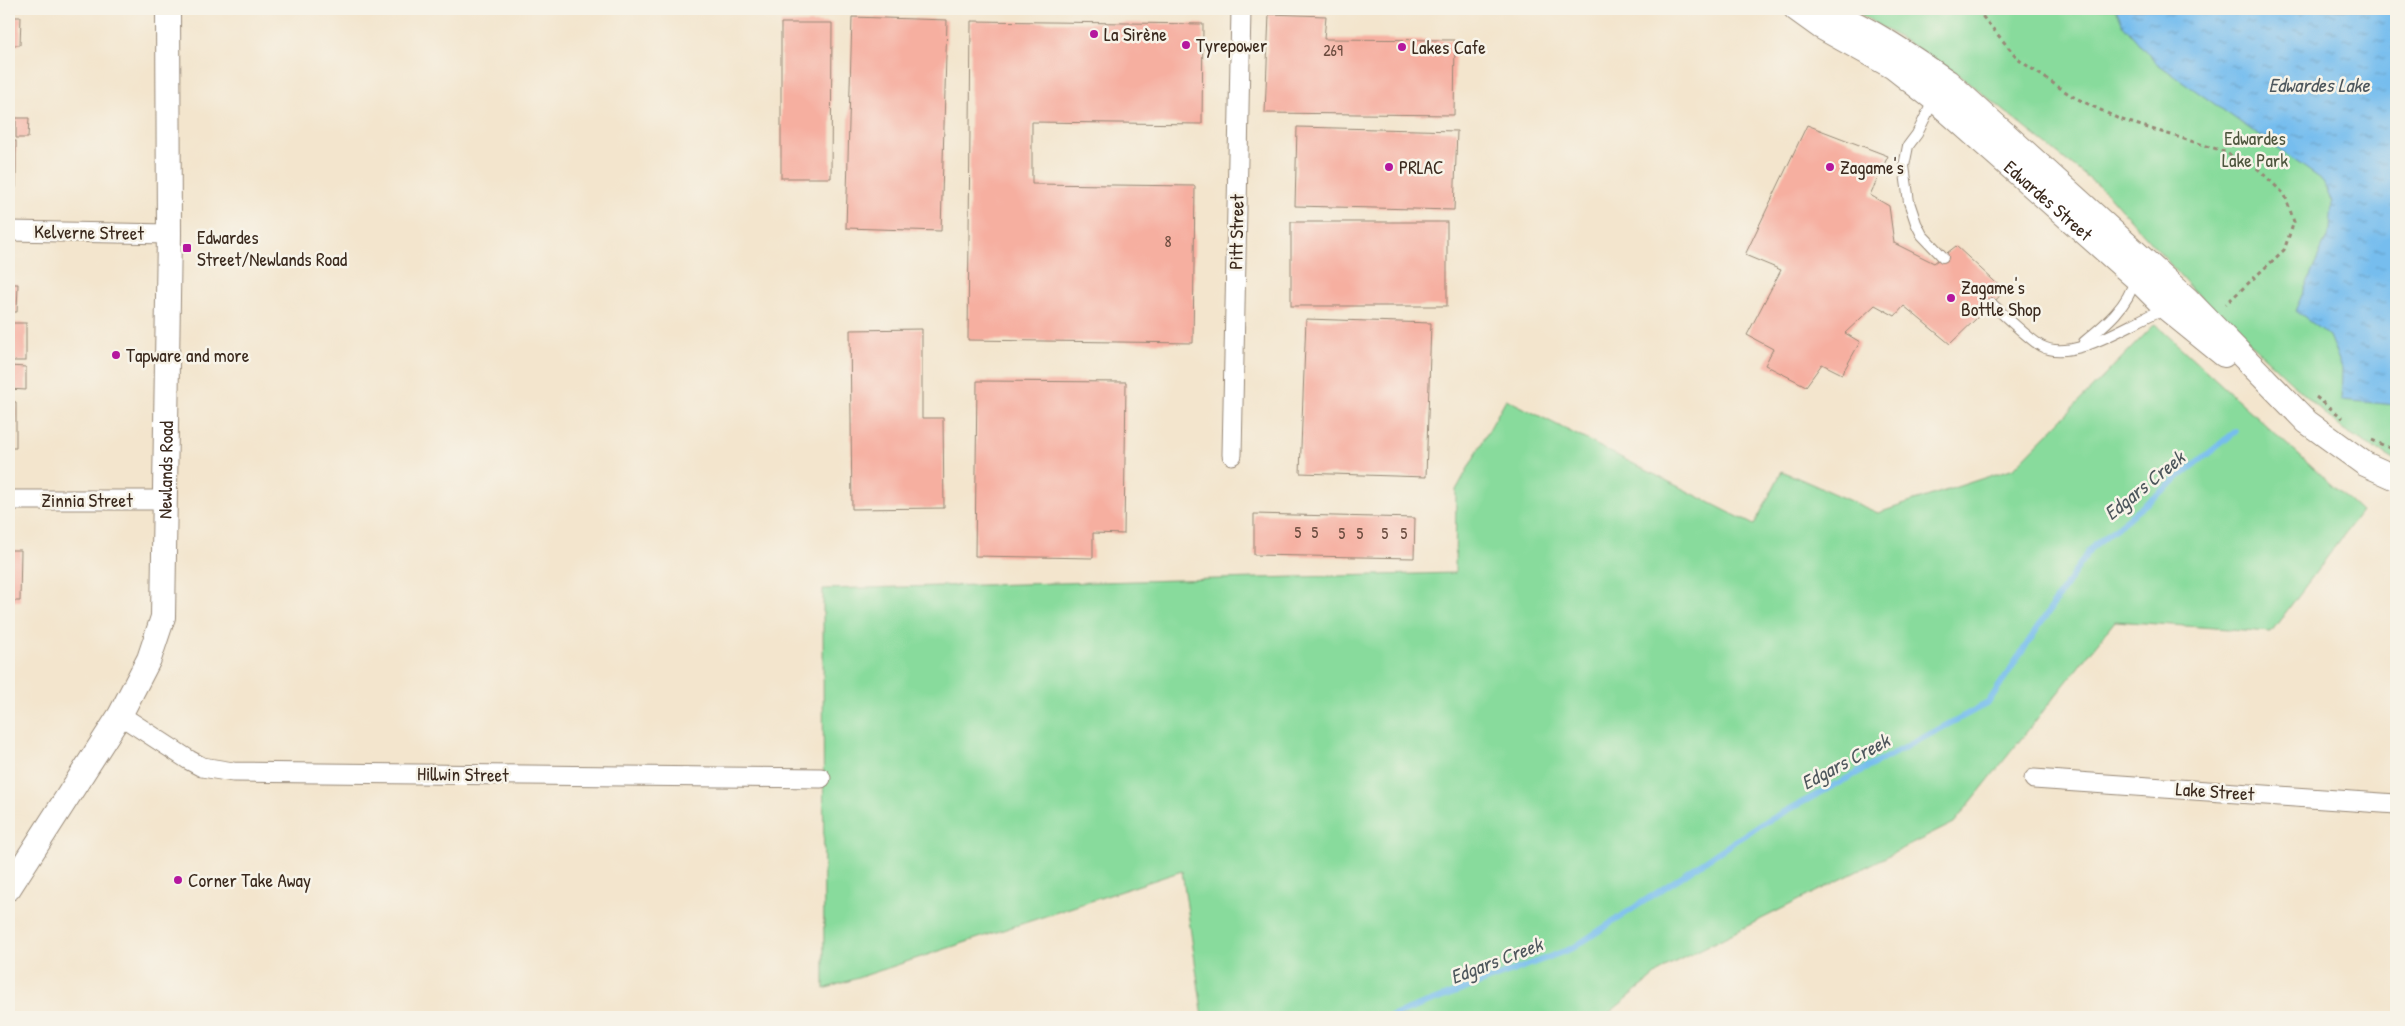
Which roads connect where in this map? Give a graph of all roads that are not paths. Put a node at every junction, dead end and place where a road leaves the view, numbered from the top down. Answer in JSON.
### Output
{"nodes":[{"id":1,"x":168,"y":9,"type":"edge"},
{"id":2,"x":1240,"y":9,"type":"edge"},
{"id":3,"x":1796,"y":9,"type":"edge"},
{"id":4,"x":1819,"y":9,"type":"edge"},
{"id":5,"x":1955,"y":89,"type":"junction"},
{"id":6,"x":1934,"y":99,"type":"junction"},
{"id":7,"x":9,"y":231,"type":"edge"},
{"id":8,"x":169,"y":234,"type":"junction"},
{"id":9,"x":1943,"y":257,"type":"dead end"},
{"id":10,"x":2149,"y":274,"type":"junction"},
{"id":11,"x":1992,"y":304,"type":"dead end"},
{"id":12,"x":2166,"y":308,"type":"junction"},
{"id":13,"x":2076,"y":349,"type":"junction"},
{"id":14,"x":2289,"y":405,"type":"junction"},
{"id":15,"x":1232,"y":455,"type":"dead end"},
{"id":16,"x":2396,"y":478,"type":"edge"},
{"id":17,"x":9,"y":500,"type":"edge"},
{"id":18,"x":165,"y":500,"type":"junction"},
{"id":19,"x":120,"y":715,"type":"junction"},
{"id":20,"x":821,"y":778,"type":"dead end"},
{"id":21,"x":2034,"y":778,"type":"dead end"},
{"id":22,"x":2396,"y":804,"type":"edge"},
{"id":23,"x":9,"y":888,"type":"edge"}],
"edges":[{"from":1,"to":8,"type":"street","name":"Newlands Road"},
{"from":2,"to":15,"type":"street","name":"Pitt Street"},
{"from":3,"to":6,"type":"street","name":"Edwardes Street"},
{"from":4,"to":5,"type":"street","name":"Edwardes Street"},
{"from":5,"to":6,"type":"lane"},
{"from":5,"to":10,"type":"street","name":"Edwardes Street"},
{"from":6,"to":9,"type":"lane"},
{"from":6,"to":10,"type":"street","name":"Edwardes Street"},
{"from":7,"to":8,"type":"street","name":"Kelverne Street"},
{"from":8,"to":18,"type":"street","name":"Newlands Road"},
{"from":10,"to":12,"type":"street","name":"Edwardes Street"},
{"from":10,"to":13,"type":"lane"},
{"from":10,"to":14,"type":"street","name":"Edwardes Street"},
{"from":11,"to":13,"type":"lane"},
{"from":12,"to":13,"type":"lane"},
{"from":12,"to":14,"type":"street","name":"Edwardes Street"},
{"from":14,"to":16,"type":"street","name":"Edwardes Street"},
{"from":17,"to":18,"type":"street","name":"Zinnia Street"},
{"from":18,"to":19,"type":"street","name":"Newlands Road"},
{"from":19,"to":20,"type":"street","name":"Hillwin Street"},
{"from":19,"to":23,"type":"street","name":"Newlands Road"},
{"from":21,"to":22,"type":"street","name":"Lake Street"}]}
